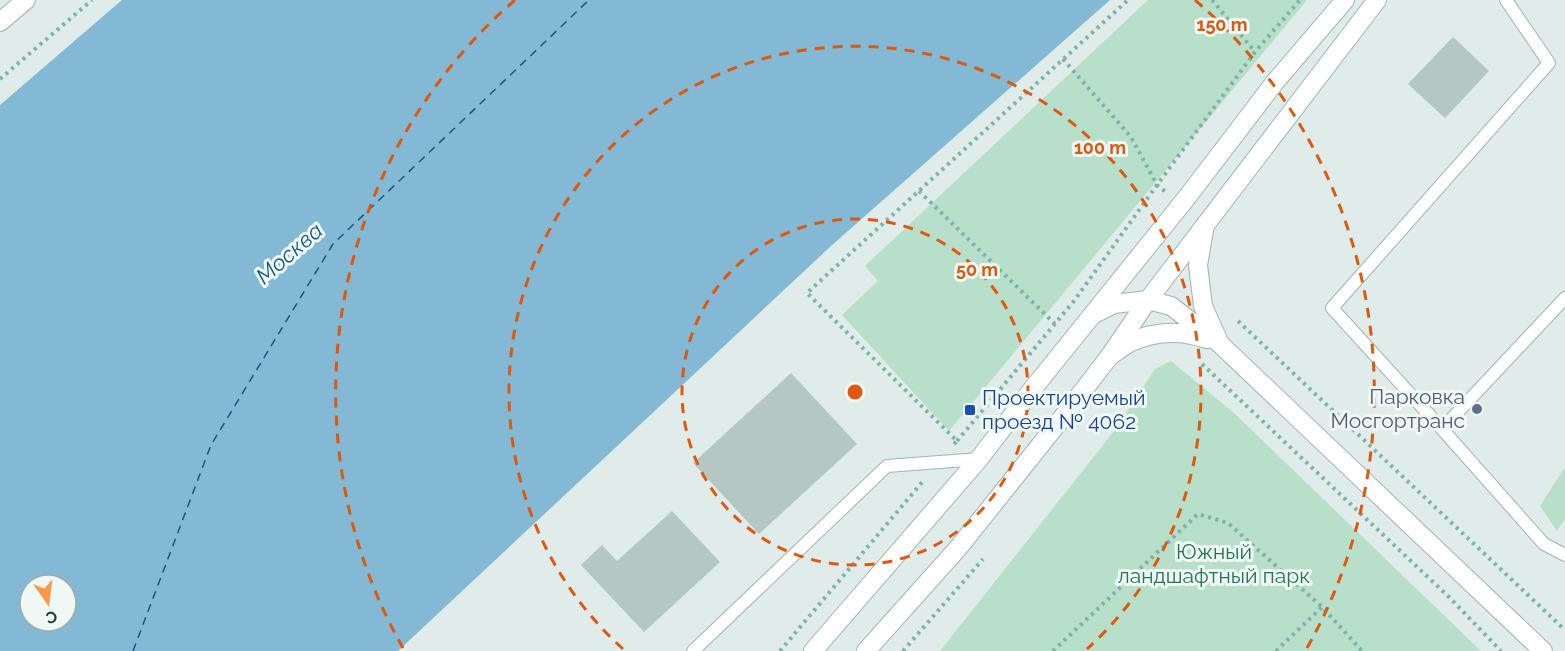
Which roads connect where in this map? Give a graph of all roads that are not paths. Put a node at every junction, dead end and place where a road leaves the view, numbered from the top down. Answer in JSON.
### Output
{"nodes":[{"id":1,"x":26,"y":0,"type":"edge"},
{"id":2,"x":1346,"y":0,"type":"edge"},
{"id":3,"x":1377,"y":0,"type":"edge"},
{"id":4,"x":1506,"y":0,"type":"edge"},
{"id":5,"x":0,"y":22,"type":"edge"},
{"id":6,"x":1205,"y":225,"type":"junction"},
{"id":7,"x":1565,"y":298,"type":"edge"},
{"id":8,"x":1148,"y":300,"type":"junction"},
{"id":9,"x":1092,"y":315,"type":"junction"},
{"id":10,"x":1220,"y":344,"type":"junction"},
{"id":11,"x":1109,"y":357,"type":"junction"},
{"id":12,"x":1442,"y":429,"type":"junction"},
{"id":13,"x":979,"y":459,"type":"junction"},
{"id":14,"x":1565,"y":555,"type":"edge"},
{"id":15,"x":693,"y":651,"type":"edge"},
{"id":16,"x":813,"y":651,"type":"edge"},
{"id":17,"x":866,"y":651,"type":"edge"},
{"id":18,"x":1543,"y":651,"type":"edge"}],
"edges":[{"from":1,"to":5,"type":"main road"},
{"from":2,"to":9,"type":"main road"},
{"from":3,"to":6,"type":"main road"},
{"from":4,"to":12,"type":"lane"},
{"from":6,"to":8,"type":"main road"},
{"from":6,"to":10,"type":"main road"},
{"from":7,"to":12,"type":"lane"},
{"from":8,"to":9,"type":"main road"},
{"from":8,"to":10,"type":"main road"},
{"from":8,"to":11,"type":"main road"},
{"from":9,"to":13,"type":"main road"},
{"from":10,"to":11,"type":"main road"},
{"from":10,"to":18,"type":"main road"},
{"from":11,"to":17,"type":"main road"},
{"from":12,"to":14,"type":"lane"},
{"from":13,"to":15,"type":"lane"},
{"from":13,"to":16,"type":"main road"}]}
